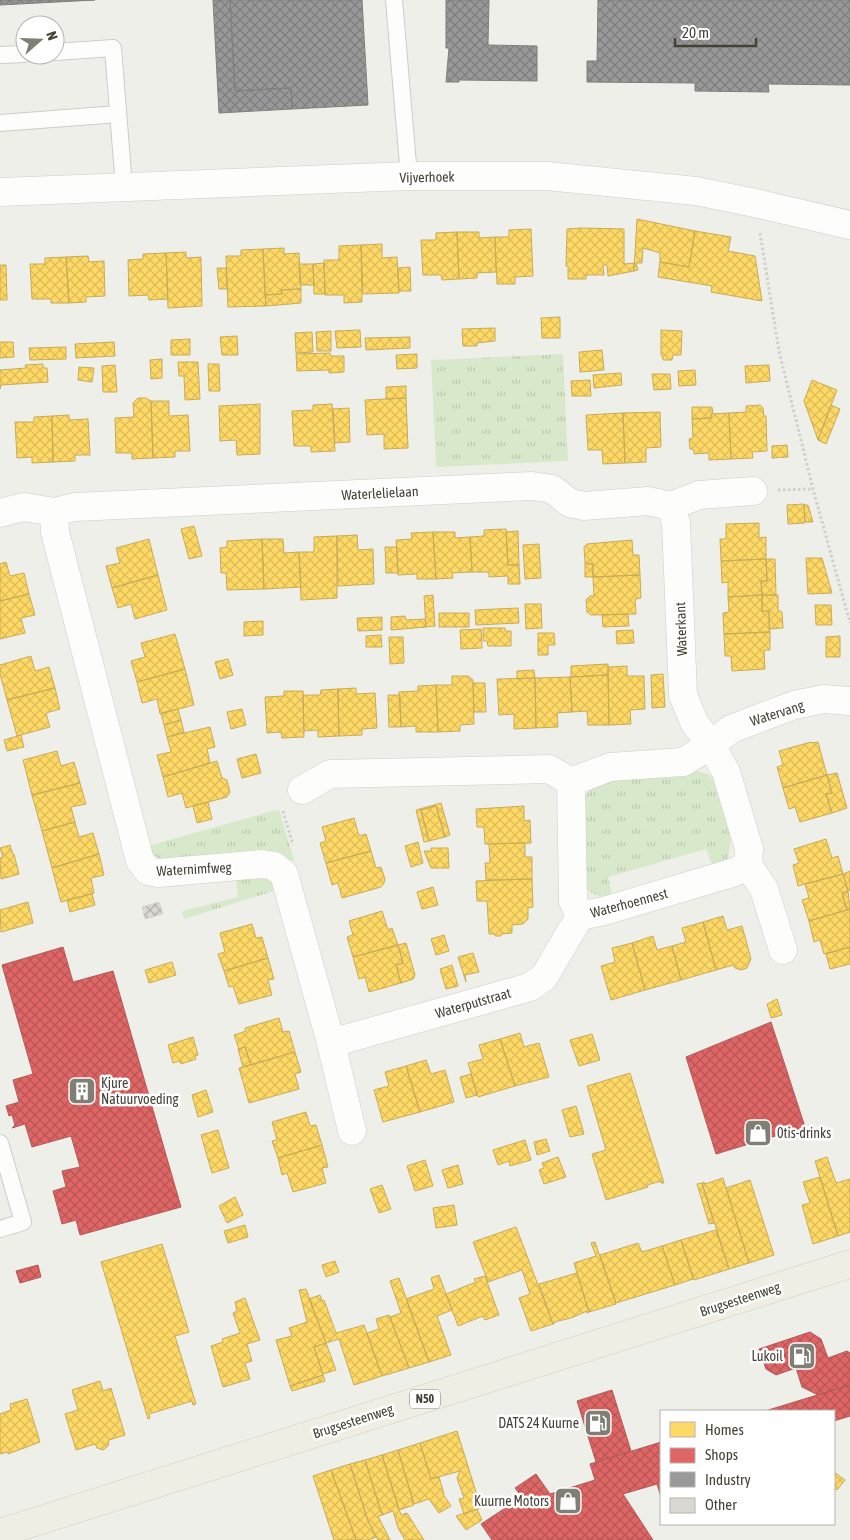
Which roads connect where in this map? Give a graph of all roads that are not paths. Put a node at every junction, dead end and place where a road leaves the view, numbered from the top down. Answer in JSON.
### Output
{"nodes":[{"id":1,"x":394,"y":0,"type":"edge"},
{"id":2,"x":65,"y":51,"type":"edge"},
{"id":3,"x":15,"y":54,"type":"edge"},
{"id":4,"x":0,"y":55,"type":"edge"},
{"id":5,"x":118,"y":114,"type":"junction"},
{"id":6,"x":0,"y":123,"type":"edge"},
{"id":7,"x":409,"y":176,"type":"junction"},
{"id":8,"x":124,"y":187,"type":"junction"},
{"id":9,"x":0,"y":192,"type":"edge"},
{"id":10,"x":850,"y":225,"type":"edge"},
{"id":11,"x":753,"y":492,"type":"road end"},
{"id":12,"x":671,"y":506,"type":"junction"},
{"id":13,"x":54,"y":512,"type":"junction"},
{"id":14,"x":0,"y":513,"type":"edge"},
{"id":15,"x":850,"y":701,"type":"edge"},
{"id":16,"x":710,"y":745,"type":"junction"},
{"id":17,"x":571,"y":782,"type":"junction"},
{"id":18,"x":302,"y":790,"type":"road end"},
{"id":19,"x":748,"y":865,"type":"junction"},
{"id":20,"x":580,"y":916,"type":"junction"},
{"id":21,"x":783,"y":950,"type":"dead end"},
{"id":22,"x":330,"y":1043,"type":"junction"},
{"id":23,"x":352,"y":1131,"type":"dead end"},
{"id":24,"x":0,"y":1143,"type":"edge"},
{"id":25,"x":0,"y":1229,"type":"edge"},
{"id":26,"x":850,"y":1264,"type":"edge"},
{"id":27,"x":0,"y":1533,"type":"edge"}],
"edges":[{"from":1,"to":7,"type":"lane"},
{"from":2,"to":5,"type":"lane"},
{"from":3,"to":4,"type":"lane"},
{"from":5,"to":6,"type":"lane"},
{"from":5,"to":8,"type":"lane"},
{"from":7,"to":8,"type":"street","name":"Vijverhoek"},
{"from":7,"to":10,"type":"street","name":"Vijverhoek"},
{"from":8,"to":9,"type":"street","name":"Vijverhoek"},
{"from":11,"to":12,"type":"street"},
{"from":12,"to":13,"type":"street","name":"Waterlelielaan"},
{"from":12,"to":16,"type":"street","name":"Waterkant"},
{"from":13,"to":14,"type":"street","name":"Waterlelielaan"},
{"from":13,"to":22,"type":"street","name":"Waternimfweg"},
{"from":15,"to":16,"type":"street","name":"Watervang"},
{"from":16,"to":17,"type":"street"},
{"from":16,"to":19,"type":"street"},
{"from":17,"to":18,"type":"street"},
{"from":17,"to":20,"type":"street","name":"Waterhoennest"},
{"from":19,"to":20,"type":"street","name":"Waterhoennest"},
{"from":19,"to":21,"type":"street"},
{"from":20,"to":22,"type":"street","name":"Waterputstraat"},
{"from":22,"to":23,"type":"street"},
{"from":24,"to":25,"type":"lane"},
{"from":26,"to":27,"type":"main road","name":"Brugsesteenweg","number":"N50"}]}
